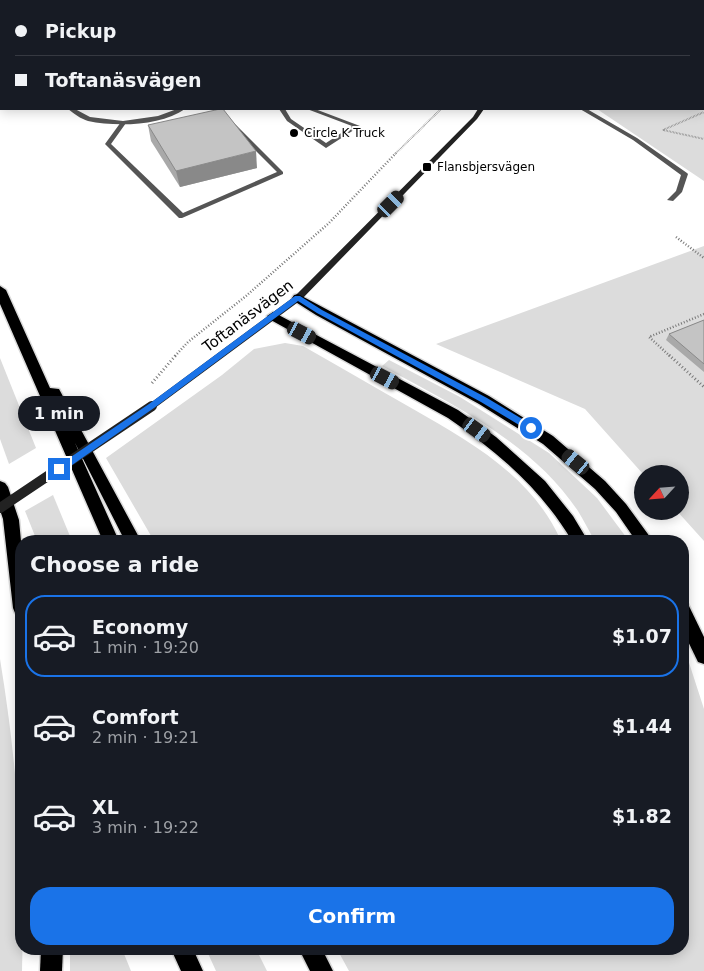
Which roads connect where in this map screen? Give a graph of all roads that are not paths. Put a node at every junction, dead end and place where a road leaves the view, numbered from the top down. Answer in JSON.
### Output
{"nodes":[{"id":1,"x":73,"y":110,"type":"edge"},
{"id":2,"x":179,"y":110,"type":"edge"},
{"id":3,"x":218,"y":110,"type":"edge"},
{"id":4,"x":283,"y":110,"type":"edge"},
{"id":5,"x":313,"y":110,"type":"edge"},
{"id":6,"x":480,"y":110,"type":"edge"},
{"id":7,"x":585,"y":110,"type":"edge"},
{"id":8,"x":123,"y":123,"type":"junction"},
{"id":9,"x":671,"y":200,"type":"dead end"},
{"id":10,"x":0,"y":290,"type":"edge"},
{"id":11,"x":298,"y":298,"type":"junction"},
{"id":12,"x":273,"y":316,"type":"junction"},
{"id":13,"x":23,"y":340,"type":"junction"},
{"id":14,"x":0,"y":488,"type":"edge"},
{"id":15,"x":5,"y":514,"type":"edge"},
{"id":16,"x":15,"y":535,"type":"edge"},
{"id":17,"x":108,"y":535,"type":"edge"},
{"id":18,"x":130,"y":535,"type":"edge"},
{"id":19,"x":577,"y":535,"type":"edge"},
{"id":20,"x":641,"y":535,"type":"edge"},
{"id":21,"x":15,"y":573,"type":"edge"},
{"id":22,"x":689,"y":624,"type":"edge"},
{"id":23,"x":704,"y":656,"type":"edge"},
{"id":24,"x":52,"y":955,"type":"edge"},
{"id":25,"x":185,"y":955,"type":"edge"},
{"id":26,"x":313,"y":955,"type":"edge"},
{"id":27,"x":51,"y":971,"type":"edge"},
{"id":28,"x":192,"y":971,"type":"edge"},
{"id":29,"x":322,"y":971,"type":"edge"}],
"edges":[{"from":1,"to":8,"type":"street"},
{"from":2,"to":8,"type":"street"},
{"from":3,"to":8,"type":"street"},
{"from":4,"to":5,"type":"street"},
{"from":6,"to":11,"type":"street","name":"Toftanäsvägen"},
{"from":7,"to":9,"type":"street"},
{"from":10,"to":13,"type":"highway"},
{"from":11,"to":12,"type":"street","name":"Toftanäsvägen"},
{"from":11,"to":20,"type":"highway"},
{"from":12,"to":15,"type":"street","name":"Toftanäsvägen","bridge":true},
{"from":12,"to":19,"type":"highway"},
{"from":13,"to":17,"type":"highway"},
{"from":13,"to":18,"type":"highway"},
{"from":14,"to":15,"type":"highway"},
{"from":15,"to":16,"type":"highway"},
{"from":15,"to":21,"type":"highway"},
{"from":22,"to":23,"type":"highway"},
{"from":24,"to":27,"type":"highway"},
{"from":25,"to":28,"type":"highway"},
{"from":26,"to":29,"type":"highway"}]}
